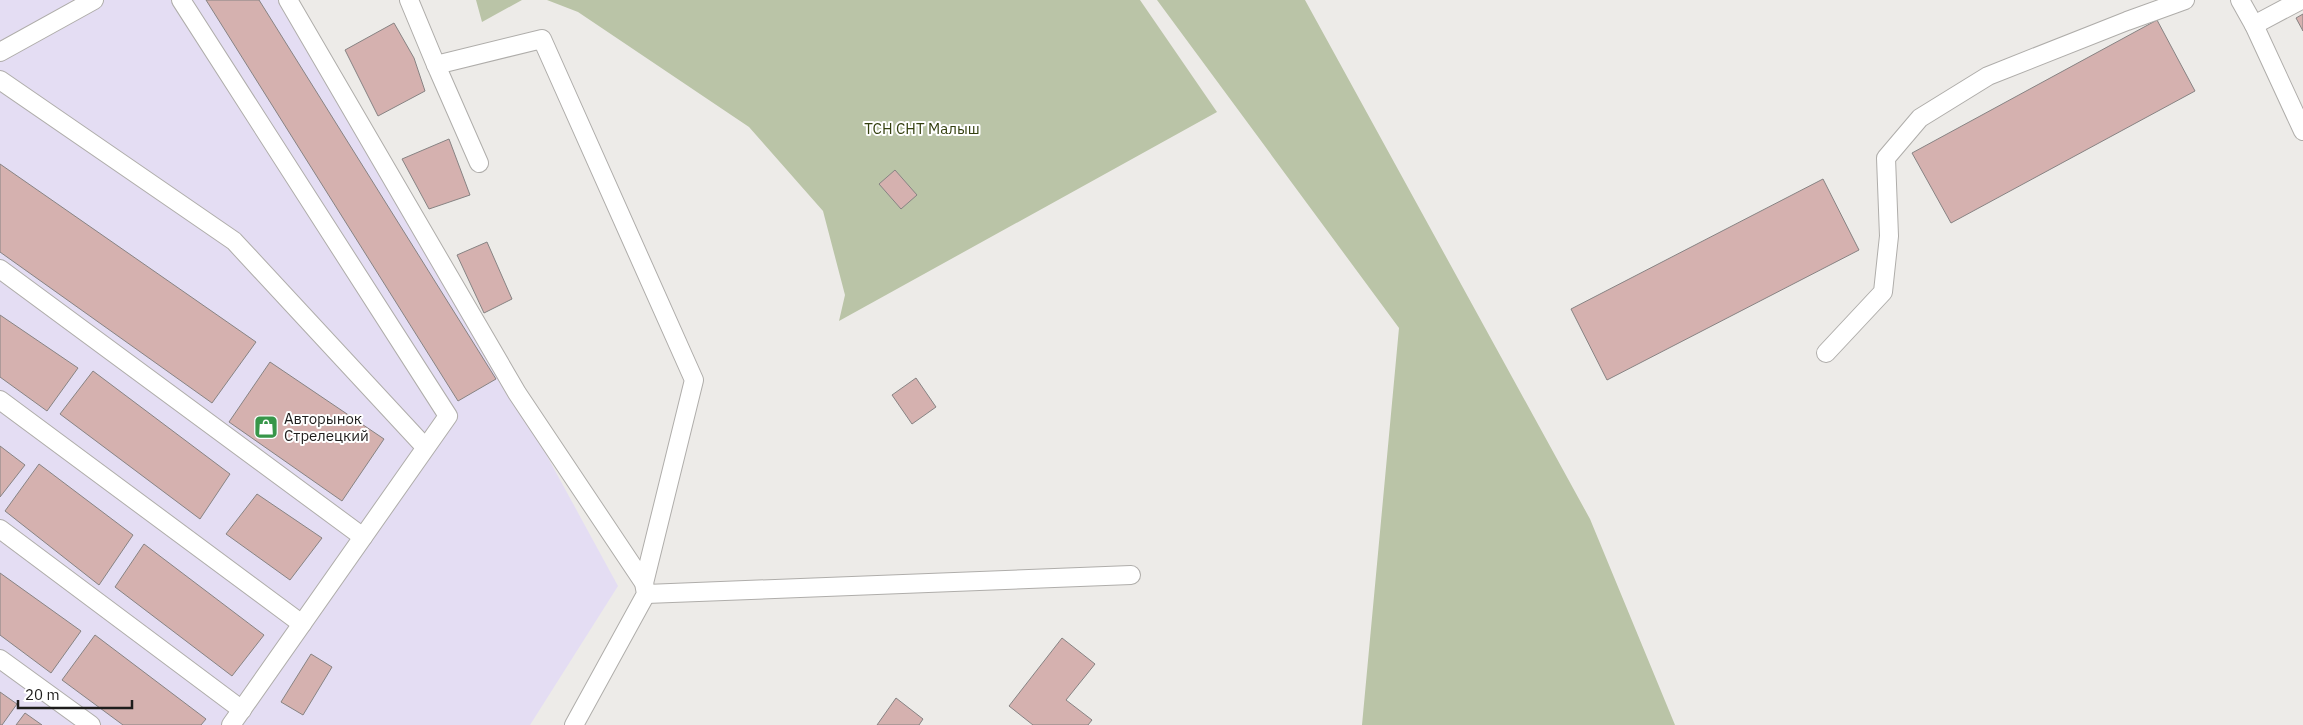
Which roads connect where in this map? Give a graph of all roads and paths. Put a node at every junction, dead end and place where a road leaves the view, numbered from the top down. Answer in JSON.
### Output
{"nodes":[{"id":1,"x":94,"y":0,"type":"edge"},
{"id":2,"x":181,"y":0,"type":"edge"},
{"id":3,"x":288,"y":0,"type":"edge"},
{"id":4,"x":409,"y":0,"type":"edge"},
{"id":5,"x":2185,"y":0,"type":"edge"},
{"id":6,"x":2240,"y":0,"type":"edge"},
{"id":7,"x":2301,"y":0,"type":"edge"},
{"id":8,"x":2254,"y":25,"type":"junction"},
{"id":9,"x":0,"y":52,"type":"edge"},
{"id":10,"x":436,"y":65,"type":"junction"},
{"id":11,"x":0,"y":80,"type":"edge"},
{"id":12,"x":2303,"y":131,"type":"edge"},
{"id":13,"x":479,"y":163,"type":"dead end"},
{"id":14,"x":0,"y":269,"type":"edge"},
{"id":15,"x":1826,"y":353,"type":"dead end"},
{"id":16,"x":0,"y":400,"type":"edge"},
{"id":17,"x":426,"y":447,"type":"junction"},
{"id":18,"x":0,"y":529,"type":"edge"},
{"id":19,"x":363,"y":537,"type":"junction"},
{"id":20,"x":1131,"y":575,"type":"dead end"},
{"id":21,"x":645,"y":589,"type":"junction"},
{"id":22,"x":302,"y":624,"type":"junction"},
{"id":23,"x":0,"y":659,"type":"edge"},
{"id":24,"x":242,"y":710,"type":"junction"},
{"id":25,"x":91,"y":725,"type":"edge"},
{"id":26,"x":231,"y":725,"type":"edge"},
{"id":27,"x":574,"y":725,"type":"edge"}],
"edges":[{"from":1,"to":9,"type":"lane"},
{"from":2,"to":17,"type":"lane"},
{"from":3,"to":21,"type":"lane"},
{"from":4,"to":10,"type":"lane"},
{"from":5,"to":15,"type":"lane"},
{"from":6,"to":8,"type":"lane"},
{"from":7,"to":8,"type":"lane"},
{"from":8,"to":12,"type":"lane"},
{"from":10,"to":13,"type":"lane"},
{"from":10,"to":21,"type":"lane"},
{"from":11,"to":17,"type":"lane"},
{"from":14,"to":19,"type":"lane"},
{"from":16,"to":22,"type":"lane"},
{"from":17,"to":19,"type":"lane"},
{"from":18,"to":24,"type":"lane"},
{"from":19,"to":22,"type":"lane"},
{"from":20,"to":21,"type":"lane"},
{"from":21,"to":27,"type":"lane"},
{"from":22,"to":24,"type":"lane"},
{"from":23,"to":25,"type":"lane"},
{"from":24,"to":26,"type":"lane"}]}
